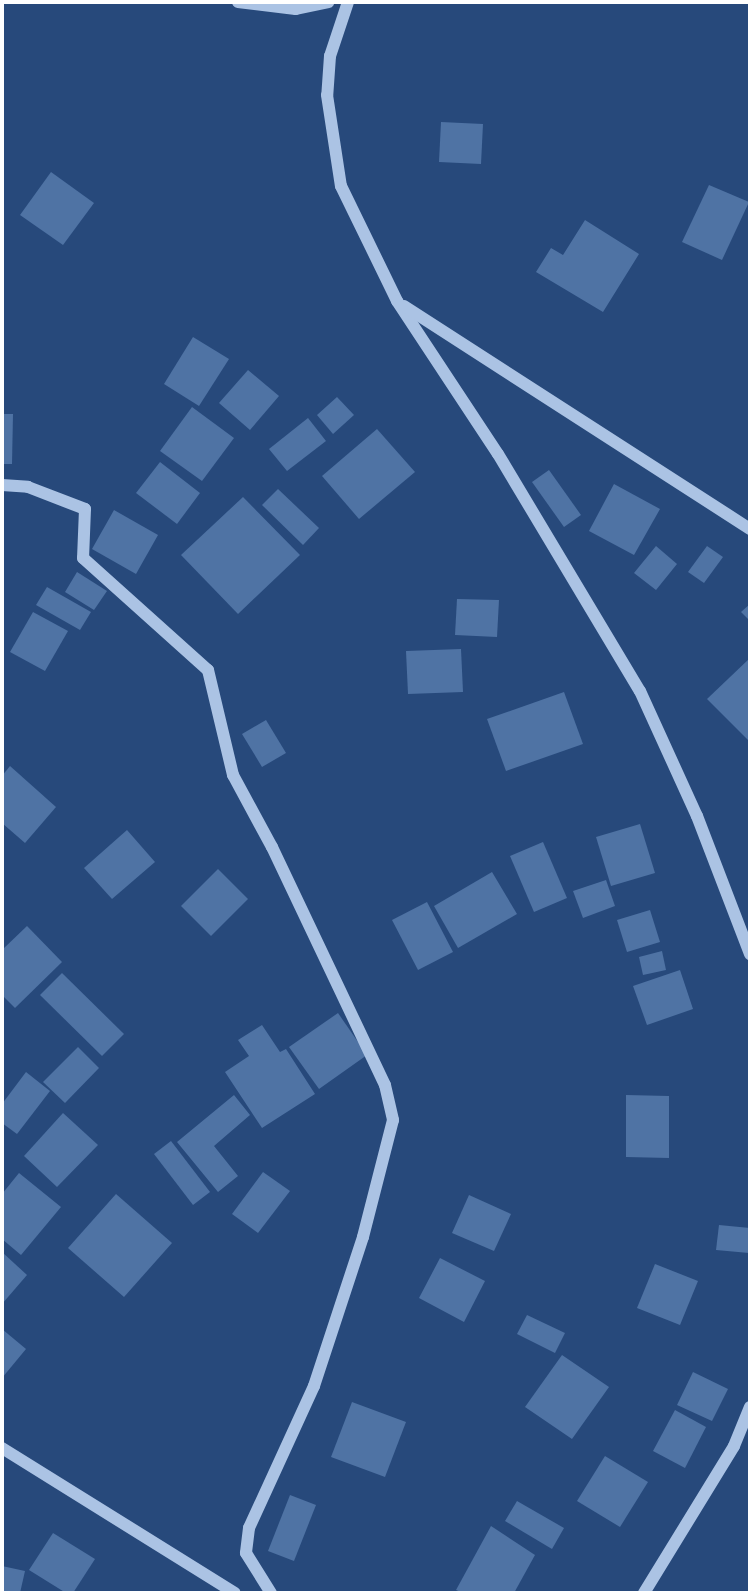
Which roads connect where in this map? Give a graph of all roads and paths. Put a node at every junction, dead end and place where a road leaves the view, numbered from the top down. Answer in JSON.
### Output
{"nodes":[{"id":1,"x":237,"y":2,"type":"edge"},
{"id":2,"x":328,"y":2,"type":"edge"},
{"id":3,"x":348,"y":2,"type":"edge"},
{"id":4,"x":397,"y":301,"type":"junction"},
{"id":5,"x":2,"y":485,"type":"edge"},
{"id":6,"x":750,"y":529,"type":"edge"},
{"id":7,"x":750,"y":954,"type":"edge"},
{"id":8,"x":750,"y":1407,"type":"edge"},
{"id":9,"x":2,"y":1448,"type":"edge"},
{"id":10,"x":235,"y":1593,"type":"edge"},
{"id":11,"x":271,"y":1593,"type":"edge"},
{"id":12,"x":644,"y":1593,"type":"edge"}],
"edges":[{"from":1,"to":2,"type":"street"},
{"from":3,"to":4,"type":"street"},
{"from":4,"to":6,"type":"street"},
{"from":4,"to":7,"type":"street"},
{"from":5,"to":11,"type":"street"},
{"from":8,"to":12,"type":"street"},
{"from":9,"to":10,"type":"street"}]}
